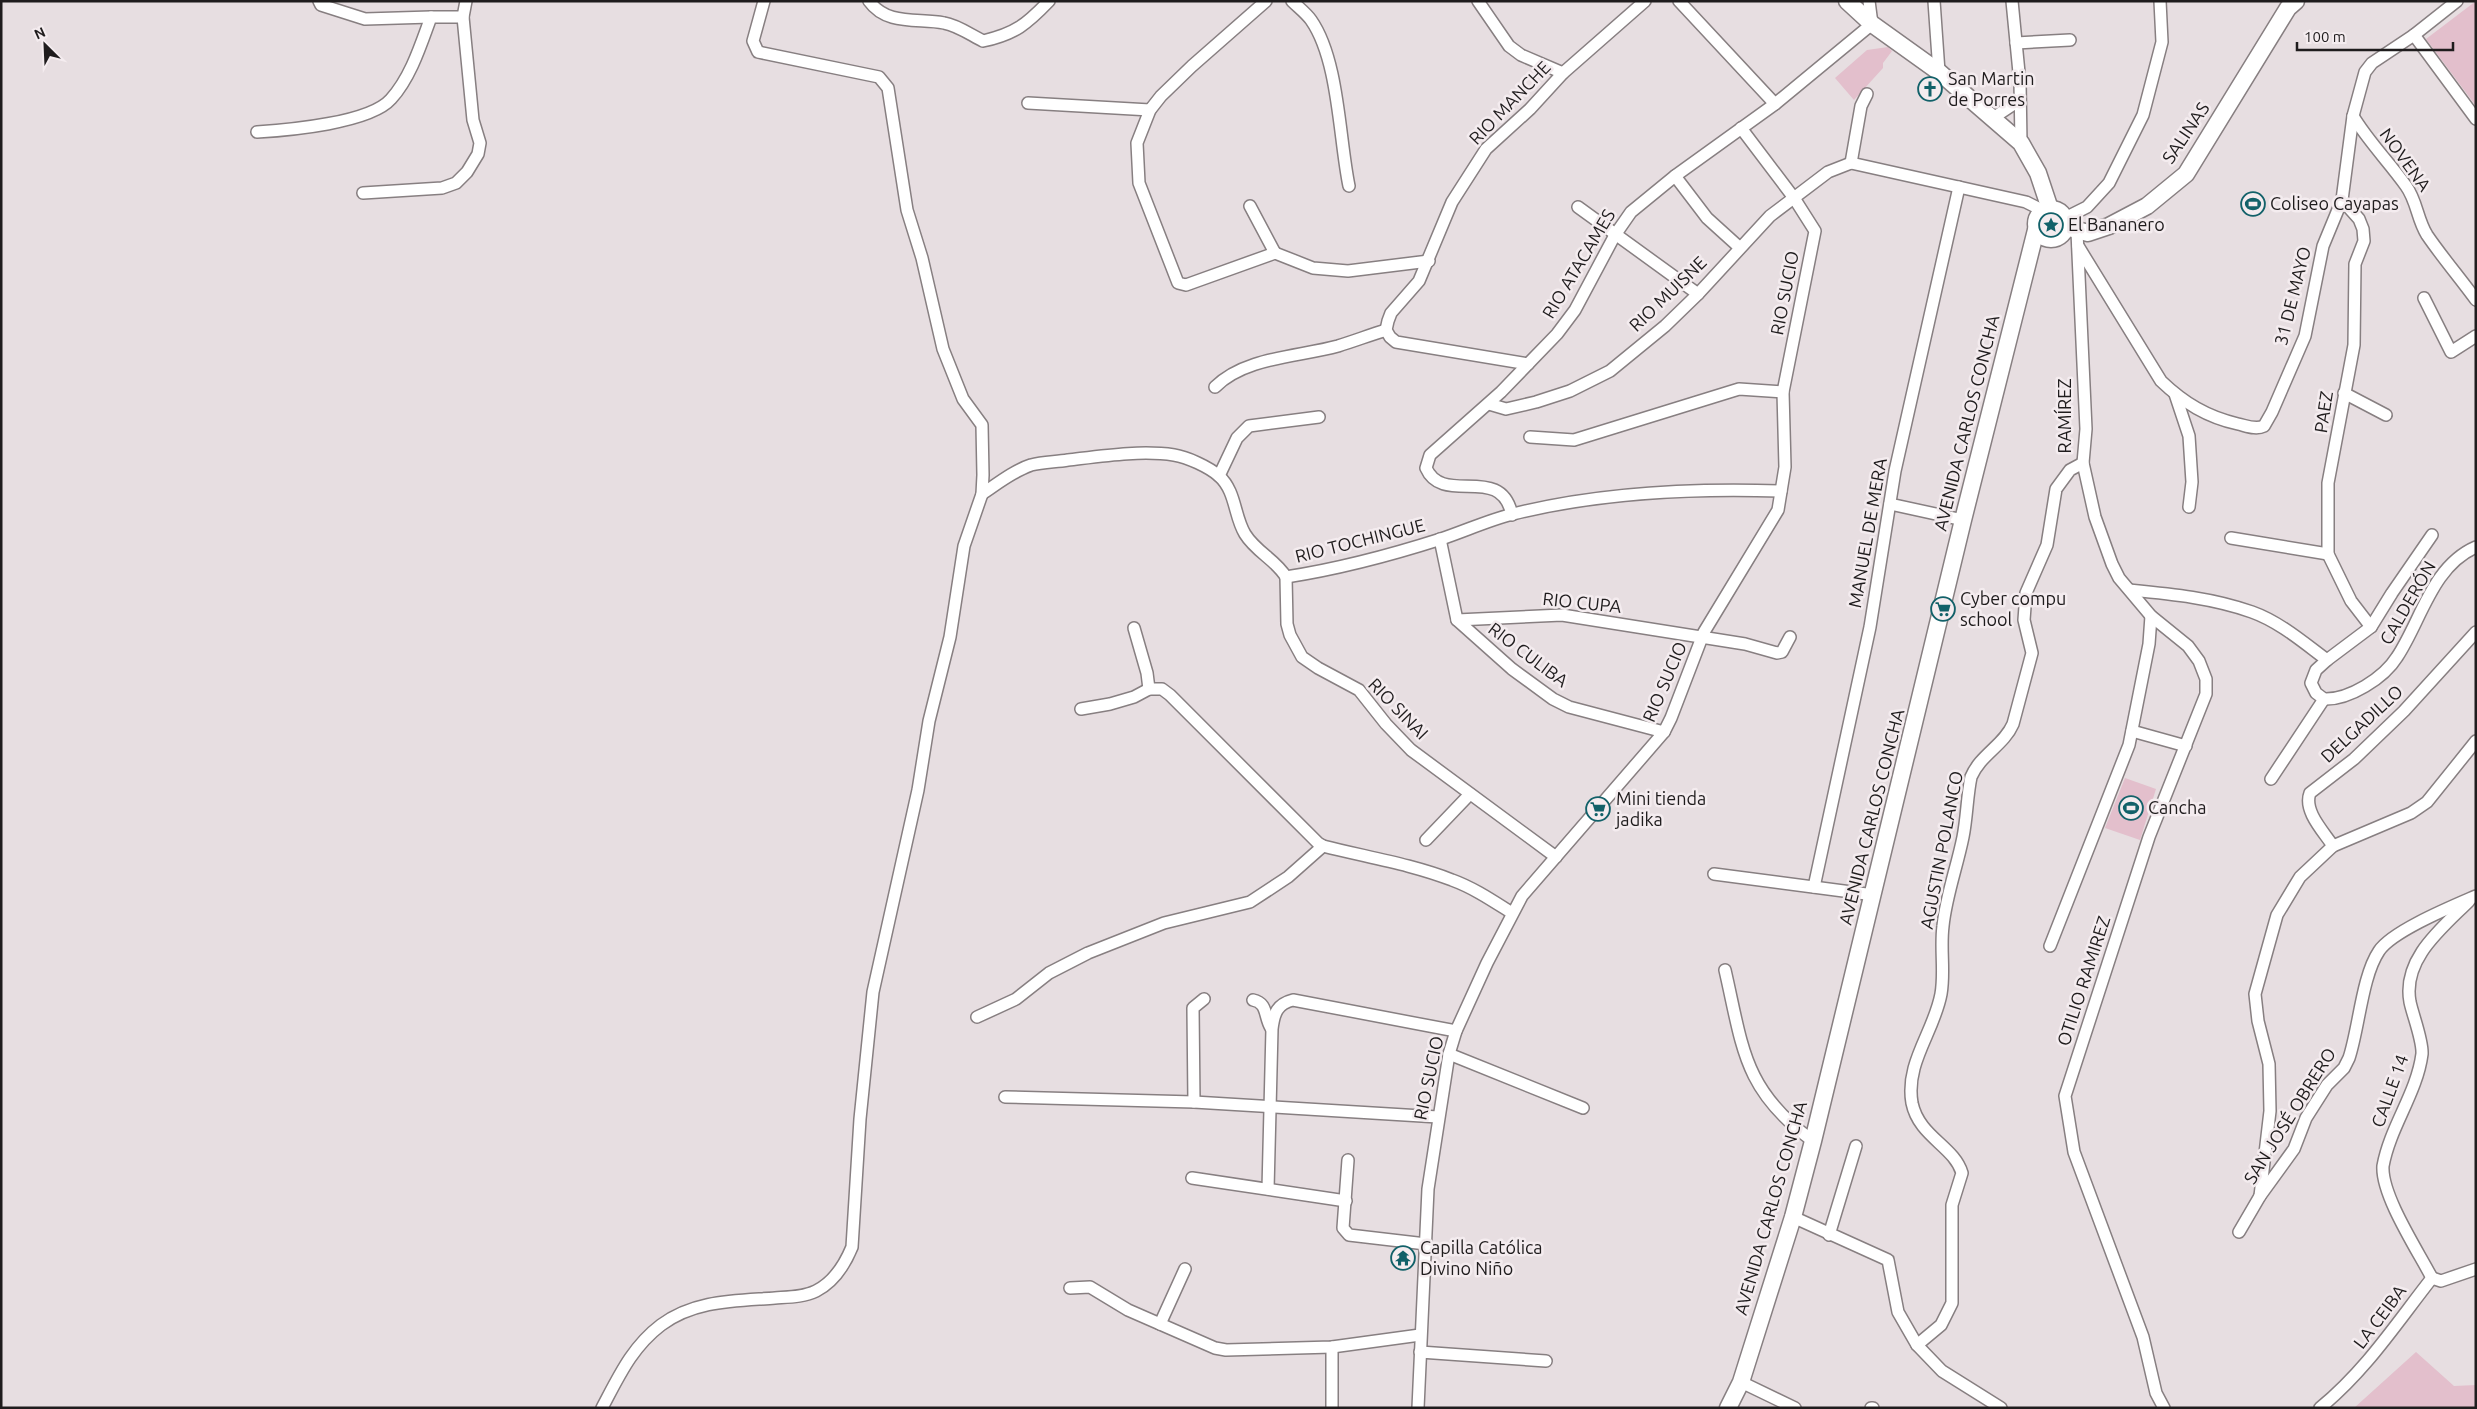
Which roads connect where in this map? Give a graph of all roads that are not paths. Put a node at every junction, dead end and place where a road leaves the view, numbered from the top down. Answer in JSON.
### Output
{"nodes":[{"id":1,"x":319,"y":1,"type":"edge"},
{"id":2,"x":466,"y":1,"type":"edge"},
{"id":3,"x":764,"y":1,"type":"edge"},
{"id":4,"x":869,"y":1,"type":"edge"},
{"id":5,"x":1049,"y":1,"type":"edge"},
{"id":6,"x":1266,"y":1,"type":"edge"},
{"id":7,"x":1292,"y":1,"type":"edge"},
{"id":8,"x":1478,"y":1,"type":"edge"},
{"id":9,"x":1645,"y":1,"type":"edge"},
{"id":10,"x":1679,"y":1,"type":"edge"},
{"id":11,"x":1847,"y":1,"type":"edge"},
{"id":12,"x":1868,"y":1,"type":"edge"},
{"id":13,"x":1934,"y":1,"type":"edge"},
{"id":14,"x":2012,"y":1,"type":"edge"},
{"id":15,"x":2160,"y":1,"type":"edge"},
{"id":16,"x":2296,"y":1,"type":"edge"},
{"id":17,"x":2457,"y":1,"type":"edge"},
{"id":18,"x":431,"y":17,"type":"junction"},
{"id":19,"x":463,"y":17,"type":"junction"},
{"id":20,"x":1872,"y":24,"type":"junction"},
{"id":21,"x":2414,"y":35,"type":"junction"},
{"id":22,"x":2070,"y":40,"type":"dead end"},
{"id":23,"x":2016,"y":43,"type":"junction"},
{"id":24,"x":1939,"y":72,"type":"junction"},
{"id":25,"x":1563,"y":73,"type":"junction"},
{"id":26,"x":1867,"y":94,"type":"dead end"},
{"id":27,"x":2020,"y":100,"type":"junction"},
{"id":28,"x":1028,"y":103,"type":"dead end"},
{"id":29,"x":1775,"y":104,"type":"junction"},
{"id":30,"x":1150,"y":110,"type":"junction"},
{"id":31,"x":2353,"y":116,"type":"junction"},
{"id":32,"x":1993,"y":118,"type":"junction"},
{"id":33,"x":2476,"y":119,"type":"edge"},
{"id":34,"x":1741,"y":128,"type":"junction"},
{"id":35,"x":257,"y":132,"type":"dead end"},
{"id":36,"x":2021,"y":143,"type":"junction"},
{"id":37,"x":1851,"y":163,"type":"junction"},
{"id":38,"x":1674,"y":176,"type":"junction"},
{"id":39,"x":1349,"y":186,"type":"dead end"},
{"id":40,"x":1959,"y":187,"type":"junction"},
{"id":41,"x":363,"y":193,"type":"dead end"},
{"id":42,"x":1794,"y":198,"type":"junction"},
{"id":43,"x":2342,"y":200,"type":"junction"},
{"id":44,"x":1250,"y":206,"type":"dead end"},
{"id":45,"x":1578,"y":207,"type":"dead end"},
{"id":46,"x":2047,"y":210,"type":"junction"},
{"id":47,"x":2036,"y":230,"type":"junction"},
{"id":48,"x":2071,"y":230,"type":"junction"},
{"id":49,"x":1615,"y":235,"type":"junction"},
{"id":50,"x":1740,"y":247,"type":"junction"},
{"id":51,"x":1275,"y":253,"type":"junction"},
{"id":52,"x":1429,"y":261,"type":"junction"},
{"id":53,"x":1698,"y":294,"type":"junction"},
{"id":54,"x":2424,"y":298,"type":"dead end"},
{"id":55,"x":2476,"y":300,"type":"edge"},
{"id":56,"x":1386,"y":330,"type":"junction"},
{"id":57,"x":2476,"y":336,"type":"edge"},
{"id":58,"x":1528,"y":364,"type":"junction"},
{"id":59,"x":1215,"y":387,"type":"dead end"},
{"id":60,"x":1783,"y":392,"type":"junction"},
{"id":61,"x":2344,"y":393,"type":"junction"},
{"id":62,"x":2175,"y":394,"type":"junction"},
{"id":63,"x":1488,"y":404,"type":"junction"},
{"id":64,"x":2386,"y":415,"type":"dead end"},
{"id":65,"x":1319,"y":417,"type":"dead end"},
{"id":66,"x":1530,"y":437,"type":"dead end"},
{"id":67,"x":2083,"y":463,"type":"junction"},
{"id":68,"x":1219,"y":476,"type":"junction"},
{"id":69,"x":1781,"y":491,"type":"junction"},
{"id":70,"x":982,"y":494,"type":"junction"},
{"id":71,"x":1890,"y":504,"type":"junction"},
{"id":72,"x":2189,"y":507,"type":"dead end"},
{"id":73,"x":1512,"y":515,"type":"junction"},
{"id":74,"x":1963,"y":520,"type":"junction"},
{"id":75,"x":2432,"y":535,"type":"dead end"},
{"id":76,"x":2231,"y":538,"type":"dead end"},
{"id":77,"x":1440,"y":539,"type":"junction"},
{"id":78,"x":2476,"y":547,"type":"edge"},
{"id":79,"x":2328,"y":554,"type":"junction"},
{"id":80,"x":1286,"y":577,"type":"junction"},
{"id":81,"x":2130,"y":590,"type":"junction"},
{"id":82,"x":2151,"y":616,"type":"junction"},
{"id":83,"x":1456,"y":620,"type":"junction"},
{"id":84,"x":2371,"y":627,"type":"junction"},
{"id":85,"x":1134,"y":628,"type":"dead end"},
{"id":86,"x":2476,"y":632,"type":"edge"},
{"id":87,"x":1702,"y":637,"type":"junction"},
{"id":88,"x":1790,"y":637,"type":"dead end"},
{"id":89,"x":2327,"y":660,"type":"junction"},
{"id":90,"x":1149,"y":688,"type":"junction"},
{"id":91,"x":2324,"y":699,"type":"junction"},
{"id":92,"x":1081,"y":709,"type":"dead end"},
{"id":93,"x":2132,"y":731,"type":"junction"},
{"id":94,"x":1664,"y":732,"type":"junction"},
{"id":95,"x":2476,"y":741,"type":"edge"},
{"id":96,"x":2186,"y":746,"type":"junction"},
{"id":97,"x":2271,"y":779,"type":"dead end"},
{"id":98,"x":1470,"y":794,"type":"junction"},
{"id":99,"x":1426,"y":840,"type":"dead end"},
{"id":100,"x":1323,"y":846,"type":"junction"},
{"id":101,"x":2333,"y":846,"type":"junction"},
{"id":102,"x":1556,"y":857,"type":"junction"},
{"id":103,"x":1714,"y":874,"type":"dead end"},
{"id":104,"x":1814,"y":886,"type":"junction"},
{"id":105,"x":1874,"y":895,"type":"junction"},
{"id":106,"x":2474,"y":897,"type":"edge"},
{"id":107,"x":1512,"y":913,"type":"junction"},
{"id":108,"x":2050,"y":946,"type":"dead end"},
{"id":109,"x":1725,"y":970,"type":"dead end"},
{"id":110,"x":1204,"y":999,"type":"dead end"},
{"id":111,"x":1253,"y":1000,"type":"dead end"},
{"id":112,"x":977,"y":1017,"type":"dead end"},
{"id":113,"x":1272,"y":1029,"type":"junction"},
{"id":114,"x":1456,"y":1031,"type":"junction"},
{"id":115,"x":1449,"y":1054,"type":"junction"},
{"id":116,"x":1005,"y":1097,"type":"dead end"},
{"id":117,"x":1194,"y":1102,"type":"junction"},
{"id":118,"x":1271,"y":1108,"type":"junction"},
{"id":119,"x":1583,"y":1108,"type":"dead end"},
{"id":120,"x":1438,"y":1117,"type":"junction"},
{"id":121,"x":1813,"y":1141,"type":"junction"},
{"id":122,"x":1856,"y":1146,"type":"dead end"},
{"id":123,"x":1348,"y":1160,"type":"dead end"},
{"id":124,"x":1192,"y":1178,"type":"dead end"},
{"id":125,"x":1268,"y":1189,"type":"junction"},
{"id":126,"x":2260,"y":1196,"type":"junction"},
{"id":127,"x":1346,"y":1200,"type":"junction"},
{"id":128,"x":1793,"y":1217,"type":"junction"},
{"id":129,"x":2239,"y":1232,"type":"dead end"},
{"id":130,"x":1829,"y":1235,"type":"junction"},
{"id":131,"x":1426,"y":1244,"type":"junction"},
{"id":132,"x":1185,"y":1269,"type":"dead end"},
{"id":133,"x":2476,"y":1269,"type":"edge"},
{"id":134,"x":2432,"y":1278,"type":"junction"},
{"id":135,"x":1070,"y":1288,"type":"dead end"},
{"id":136,"x":1160,"y":1324,"type":"junction"},
{"id":137,"x":1420,"y":1335,"type":"junction"},
{"id":138,"x":1918,"y":1345,"type":"junction"},
{"id":139,"x":1332,"y":1346,"type":"junction"},
{"id":140,"x":1420,"y":1352,"type":"junction"},
{"id":141,"x":1546,"y":1361,"type":"dead end"},
{"id":142,"x":1741,"y":1382,"type":"junction"},
{"id":143,"x":602,"y":1408,"type":"edge"},
{"id":144,"x":1332,"y":1408,"type":"edge"},
{"id":145,"x":1418,"y":1408,"type":"edge"},
{"id":146,"x":1728,"y":1408,"type":"edge"},
{"id":147,"x":1795,"y":1408,"type":"edge"},
{"id":148,"x":2001,"y":1408,"type":"edge"},
{"id":149,"x":2164,"y":1408,"type":"edge"},
{"id":150,"x":2320,"y":1408,"type":"edge"}],
"edges":[{"from":1,"to":18,"type":"street"},
{"from":2,"to":19,"type":"street"},
{"from":3,"to":70,"type":"street"},
{"from":4,"to":5,"type":"street"},
{"from":6,"to":30,"type":"street"},
{"from":7,"to":39,"type":"street"},
{"from":8,"to":25,"type":"street"},
{"from":9,"to":25,"type":"street","name":"RIO MANCHE"},
{"from":10,"to":29,"type":"street"},
{"from":11,"to":20,"type":"street"},
{"from":12,"to":20,"type":"street"},
{"from":13,"to":24,"type":"street"},
{"from":14,"to":23,"type":"street"},
{"from":15,"to":48,"type":"street"},
{"from":16,"to":48,"type":"street","name":"SALINAS"},
{"from":17,"to":21,"type":"street","name":"31 DE MAYO"},
{"from":18,"to":19,"type":"street"},
{"from":18,"to":35,"type":"street"},
{"from":19,"to":41,"type":"street"},
{"from":20,"to":24,"type":"street"},
{"from":20,"to":29,"type":"street","name":"RIO ATACAMES"},
{"from":21,"to":31,"type":"street","name":"31 DE MAYO"},
{"from":21,"to":33,"type":"street"},
{"from":22,"to":23,"type":"street"},
{"from":23,"to":27,"type":"street"},
{"from":24,"to":32,"type":"street"},
{"from":25,"to":52,"type":"street","name":"RIO MANCHE"},
{"from":26,"to":37,"type":"street"},
{"from":27,"to":32,"type":"street"},
{"from":27,"to":36,"type":"street"},
{"from":28,"to":30,"type":"street"},
{"from":29,"to":34,"type":"street","name":"RIO ATACAMES"},
{"from":30,"to":51,"type":"street"},
{"from":31,"to":43,"type":"street","name":"31 DE MAYO"},
{"from":31,"to":55,"type":"street","name":"NOVENA"},
{"from":32,"to":36,"type":"street"},
{"from":34,"to":38,"type":"street","name":"RIO ATACAMES"},
{"from":34,"to":42,"type":"street","name":"RIO SUCIO"},
{"from":36,"to":46,"type":"street"},
{"from":37,"to":40,"type":"street"},
{"from":37,"to":42,"type":"street","name":"RIO MUISNE"},
{"from":38,"to":49,"type":"street","name":"RIO ATACAMES"},
{"from":38,"to":50,"type":"street"},
{"from":40,"to":46,"type":"street"},
{"from":40,"to":71,"type":"street","name":"MANUEL DE MERA"},
{"from":42,"to":50,"type":"street","name":"RIO MUISNE"},
{"from":42,"to":60,"type":"street","name":"RIO SUCIO"},
{"from":43,"to":61,"type":"street","name":"PAEZ"},
{"from":43,"to":62,"type":"street","name":"31 DE MAYO"},
{"from":44,"to":51,"type":"street"},
{"from":45,"to":49,"type":"street"},
{"from":46,"to":47,"type":"street"},
{"from":46,"to":48,"type":"street"},
{"from":47,"to":48,"type":"street"},
{"from":47,"to":74,"type":"street","name":"AVENIDA CARLOS CONCHA"},
{"from":48,"to":62,"type":"street","name":"31 DE MAYO"},
{"from":48,"to":67,"type":"street","name":"RAMÍREZ"},
{"from":49,"to":53,"type":"street"},
{"from":49,"to":58,"type":"street","name":"RIO ATACAMES"},
{"from":50,"to":53,"type":"street","name":"RIO MUISNE"},
{"from":51,"to":52,"type":"street"},
{"from":52,"to":56,"type":"street","name":"RIO MANCHE"},
{"from":53,"to":63,"type":"street","name":"RIO MUISNE"},
{"from":54,"to":57,"type":"street"},
{"from":56,"to":58,"type":"street"},
{"from":56,"to":59,"type":"street"},
{"from":58,"to":63,"type":"street","name":"RIO ATACAMES"},
{"from":60,"to":66,"type":"street"},
{"from":60,"to":69,"type":"street","name":"RIO SUCIO"},
{"from":61,"to":64,"type":"street"},
{"from":61,"to":79,"type":"street","name":"PAEZ"},
{"from":62,"to":72,"type":"street"},
{"from":63,"to":73,"type":"street","name":"RIO ATACAMES"},
{"from":65,"to":68,"type":"street"},
{"from":67,"to":81,"type":"street","name":"RAMÍREZ"},
{"from":67,"to":138,"type":"street","name":"AGUSTIN POLANCO"},
{"from":68,"to":70,"type":"street","name":"RIO TOCHINGUE"},
{"from":68,"to":80,"type":"street","name":"RIO TOCHINGUE"},
{"from":69,"to":73,"type":"street","name":"RIO TOCHINGUE"},
{"from":69,"to":87,"type":"street","name":"RIO SUCIO"},
{"from":70,"to":143,"type":"street"},
{"from":71,"to":74,"type":"street"},
{"from":71,"to":104,"type":"street","name":"MANUEL DE MERA"},
{"from":73,"to":77,"type":"street","name":"RIO TOCHINGUE"},
{"from":74,"to":105,"type":"street","name":"AVENIDA CARLOS CONCHA"},
{"from":75,"to":84,"type":"street","name":"CALDERÓN"},
{"from":76,"to":79,"type":"street"},
{"from":77,"to":80,"type":"street","name":"RIO TOCHINGUE"},
{"from":77,"to":83,"type":"street"},
{"from":78,"to":91,"type":"street","name":"CALDERÓN"},
{"from":79,"to":84,"type":"street","name":"PAEZ"},
{"from":80,"to":98,"type":"street","name":"RIO SINAI"},
{"from":81,"to":82,"type":"street","name":"OTILIO RAMIREZ"},
{"from":81,"to":89,"type":"street"},
{"from":82,"to":93,"type":"street"},
{"from":82,"to":96,"type":"street","name":"OTILIO RAMIREZ"},
{"from":83,"to":87,"type":"street","name":"RIO CUPA"},
{"from":83,"to":94,"type":"street","name":"RIO CULIBA"},
{"from":84,"to":89,"type":"street","name":"CALDERÓN"},
{"from":85,"to":90,"type":"street"},
{"from":86,"to":101,"type":"street","name":"DELGADILLO"},
{"from":87,"to":88,"type":"street","name":"RIO CUPA"},
{"from":87,"to":94,"type":"street","name":"RIO SUCIO"},
{"from":89,"to":91,"type":"street","name":"CALDERÓN"},
{"from":90,"to":92,"type":"street"},
{"from":90,"to":100,"type":"street"},
{"from":91,"to":97,"type":"street"},
{"from":93,"to":96,"type":"street"},
{"from":93,"to":108,"type":"street"},
{"from":94,"to":102,"type":"street","name":"RIO SUCIO"},
{"from":95,"to":101,"type":"street"},
{"from":96,"to":149,"type":"street","name":"OTILIO RAMIREZ"},
{"from":98,"to":99,"type":"street"},
{"from":98,"to":102,"type":"street","name":"RIO SINAI"},
{"from":100,"to":107,"type":"street"},
{"from":100,"to":112,"type":"street"},
{"from":101,"to":126,"type":"street"},
{"from":102,"to":107,"type":"street","name":"RIO SUCIO"},
{"from":103,"to":104,"type":"street"},
{"from":104,"to":105,"type":"street"},
{"from":105,"to":121,"type":"street","name":"AVENIDA CARLOS CONCHA"},
{"from":106,"to":126,"type":"street","name":"SAN JOSÉ OBRERO"},
{"from":106,"to":134,"type":"street","name":"CALLE 14"},
{"from":107,"to":114,"type":"street","name":"RIO SUCIO"},
{"from":109,"to":121,"type":"street"},
{"from":110,"to":117,"type":"street"},
{"from":111,"to":113,"type":"street"},
{"from":113,"to":114,"type":"street"},
{"from":113,"to":118,"type":"street"},
{"from":114,"to":115,"type":"street","name":"RIO SUCIO"},
{"from":115,"to":119,"type":"street"},
{"from":115,"to":120,"type":"street","name":"RIO SUCIO"},
{"from":116,"to":117,"type":"street"},
{"from":117,"to":118,"type":"street"},
{"from":118,"to":120,"type":"street"},
{"from":118,"to":125,"type":"street"},
{"from":120,"to":131,"type":"street","name":"RIO SUCIO"},
{"from":121,"to":128,"type":"street","name":"AVENIDA CARLOS CONCHA"},
{"from":122,"to":130,"type":"street"},
{"from":123,"to":127,"type":"street"},
{"from":124,"to":125,"type":"street"},
{"from":125,"to":127,"type":"street"},
{"from":126,"to":129,"type":"street","name":"SAN JOSÉ OBRERO"},
{"from":127,"to":131,"type":"street"},
{"from":128,"to":130,"type":"street"},
{"from":128,"to":142,"type":"street","name":"AVENIDA CARLOS CONCHA"},
{"from":130,"to":138,"type":"street"},
{"from":131,"to":137,"type":"street","name":"RIO SUCIO"},
{"from":132,"to":136,"type":"street"},
{"from":133,"to":134,"type":"street"},
{"from":134,"to":150,"type":"street","name":"LA CEIBA"},
{"from":135,"to":136,"type":"street"},
{"from":136,"to":139,"type":"street"},
{"from":137,"to":139,"type":"street"},
{"from":137,"to":140,"type":"street","name":"RIO SUCIO"},
{"from":138,"to":148,"type":"street"},
{"from":139,"to":144,"type":"street"},
{"from":140,"to":141,"type":"street"},
{"from":140,"to":145,"type":"street","name":"RIO SUCIO"},
{"from":142,"to":146,"type":"street","name":"AVENIDA CARLOS CONCHA"},
{"from":142,"to":147,"type":"street"}]}
